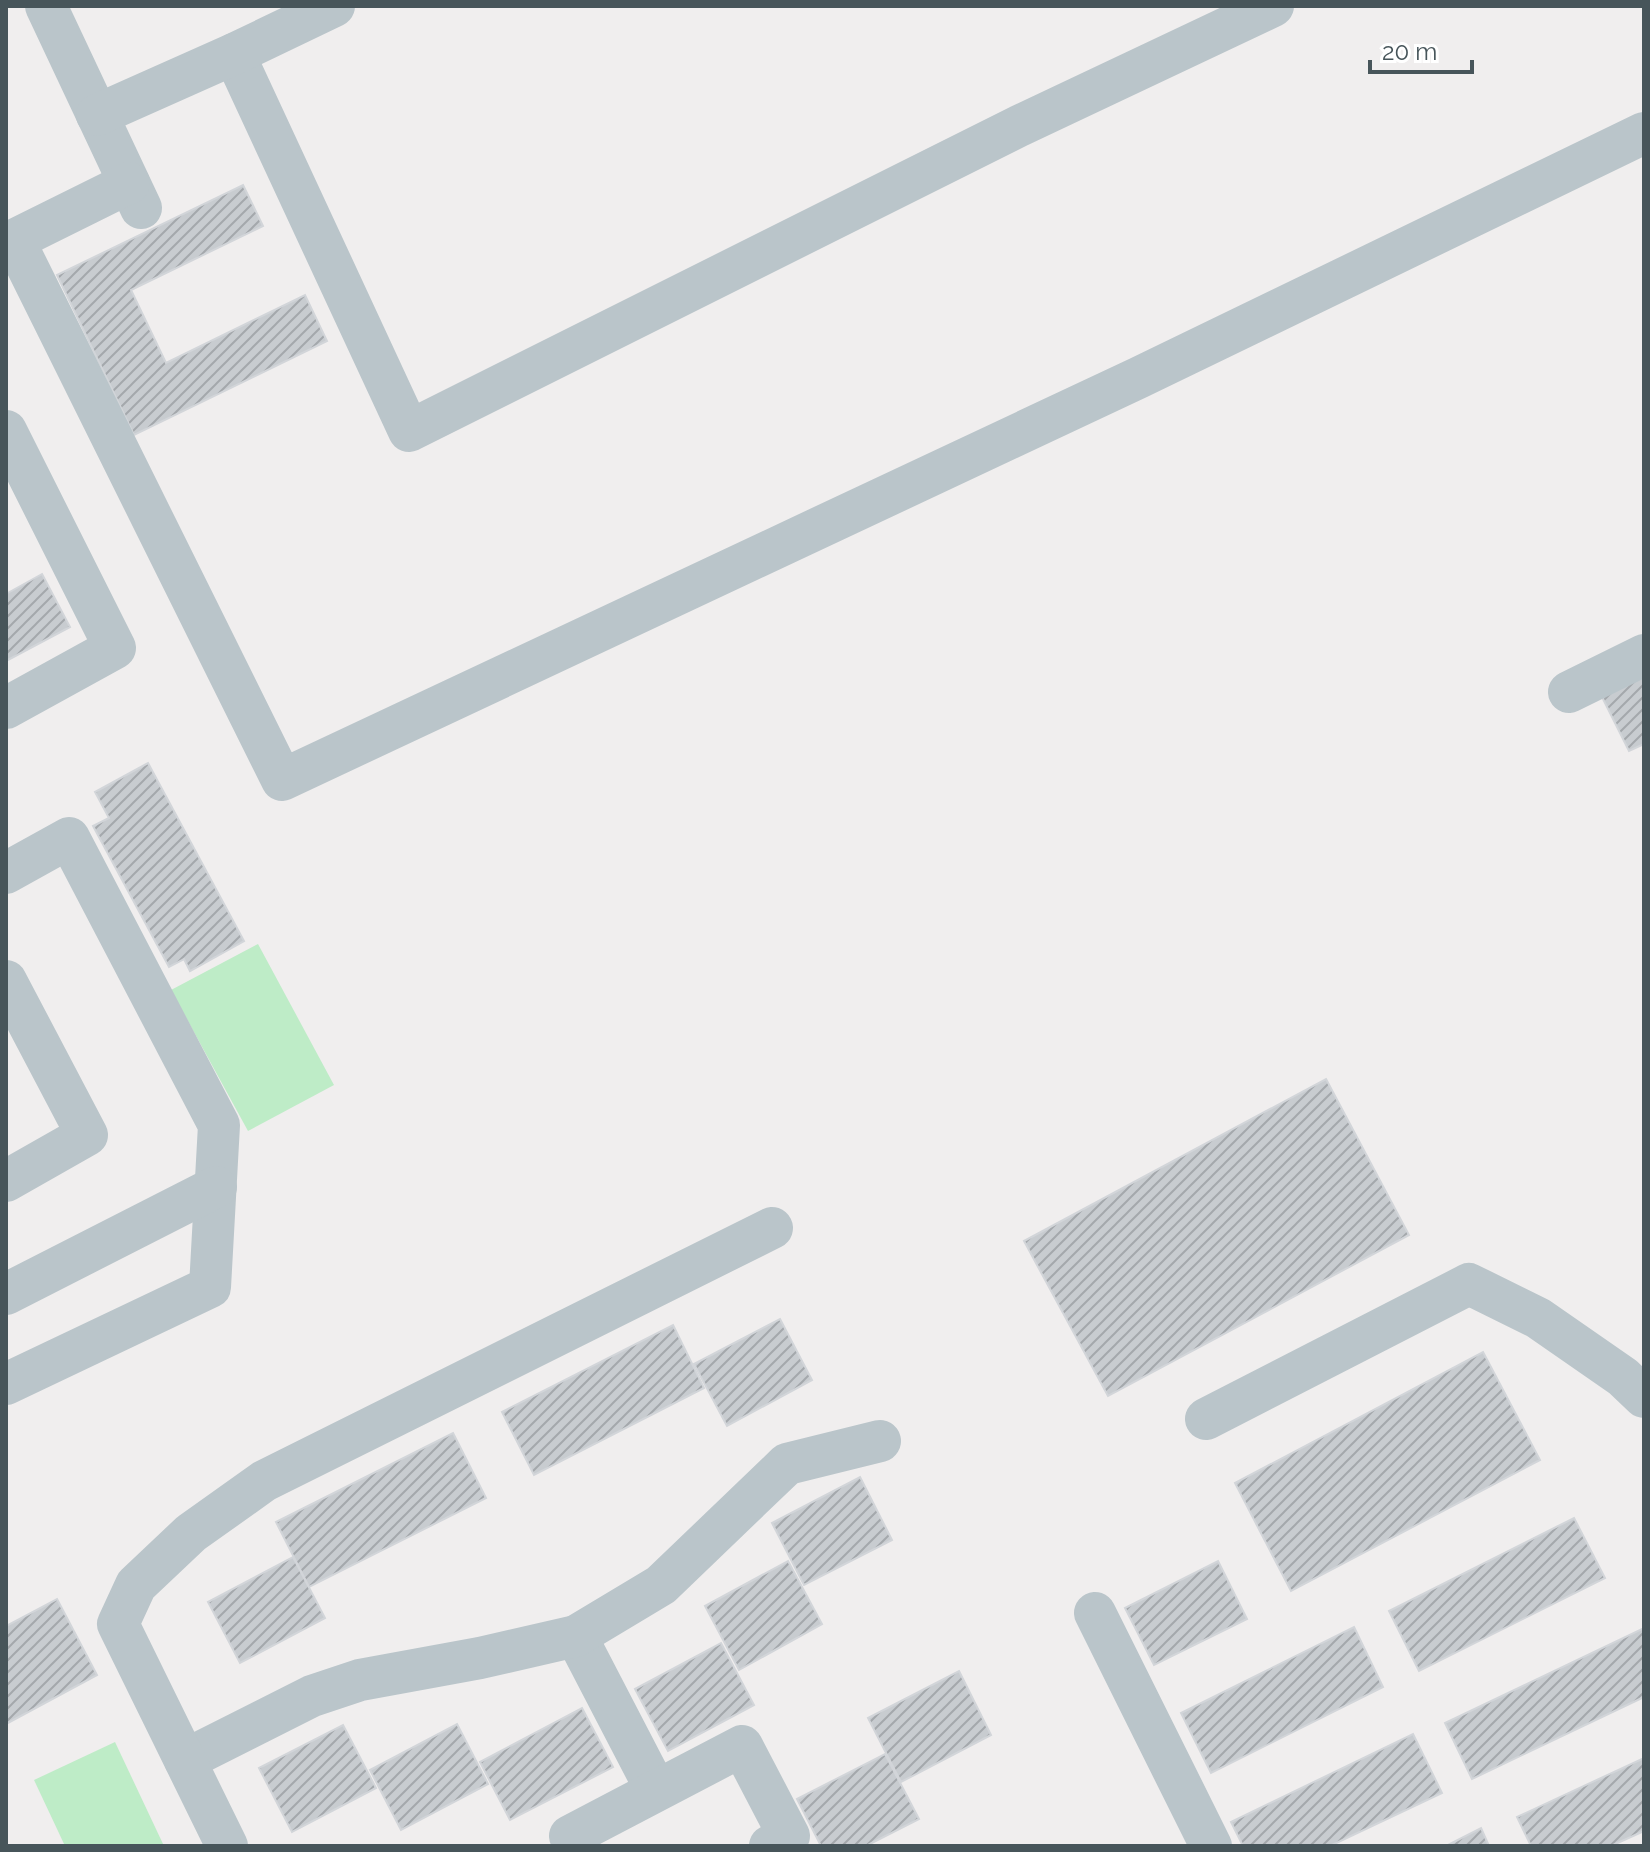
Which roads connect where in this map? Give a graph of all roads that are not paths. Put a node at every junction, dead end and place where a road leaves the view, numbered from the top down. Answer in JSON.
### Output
{"nodes":[{"id":1,"x":46,"y":6,"type":"edge"},
{"id":2,"x":334,"y":6,"type":"edge"},
{"id":3,"x":1273,"y":6,"type":"edge"},
{"id":4,"x":234,"y":54,"type":"junction"},
{"id":5,"x":97,"y":115,"type":"junction"},
{"id":6,"x":1644,"y":133,"type":"edge"},
{"id":7,"x":6,"y":431,"type":"edge"},
{"id":8,"x":1644,"y":655,"type":"edge"},
{"id":9,"x":1569,"y":692,"type":"dead end"},
{"id":10,"x":6,"y":708,"type":"edge"},
{"id":11,"x":6,"y":873,"type":"edge"},
{"id":12,"x":6,"y":981,"type":"edge"},
{"id":13,"x":6,"y":1181,"type":"edge"},
{"id":14,"x":216,"y":1187,"type":"junction"},
{"id":15,"x":772,"y":1228,"type":"dead end"},
{"id":16,"x":6,"y":1294,"type":"edge"},
{"id":17,"x":6,"y":1384,"type":"edge"},
{"id":18,"x":1644,"y":1397,"type":"edge"},
{"id":19,"x":1206,"y":1419,"type":"dead end"},
{"id":20,"x":880,"y":1441,"type":"dead end"},
{"id":21,"x":1095,"y":1613,"type":"dead end"},
{"id":22,"x":576,"y":1636,"type":"junction"},
{"id":23,"x":185,"y":1760,"type":"junction"},
{"id":24,"x":656,"y":1790,"type":"junction"},
{"id":25,"x":227,"y":1846,"type":"edge"},
{"id":26,"x":575,"y":1846,"type":"edge"},
{"id":27,"x":770,"y":1846,"type":"edge"},
{"id":28,"x":1211,"y":1846,"type":"edge"}],
"edges":[{"from":1,"to":5,"type":"street"},
{"from":2,"to":4,"type":"street"},
{"from":3,"to":4,"type":"street"},
{"from":4,"to":5,"type":"street"},
{"from":5,"to":6,"type":"street"},
{"from":7,"to":10,"type":"street"},
{"from":8,"to":9,"type":"street"},
{"from":11,"to":14,"type":"street"},
{"from":12,"to":13,"type":"street"},
{"from":14,"to":16,"type":"street"},
{"from":14,"to":17,"type":"street"},
{"from":15,"to":23,"type":"street"},
{"from":18,"to":19,"type":"street"},
{"from":20,"to":22,"type":"street"},
{"from":21,"to":28,"type":"street"},
{"from":22,"to":23,"type":"street"},
{"from":22,"to":24,"type":"street"},
{"from":23,"to":25,"type":"street"},
{"from":24,"to":26,"type":"street"},
{"from":24,"to":27,"type":"street"}]}
